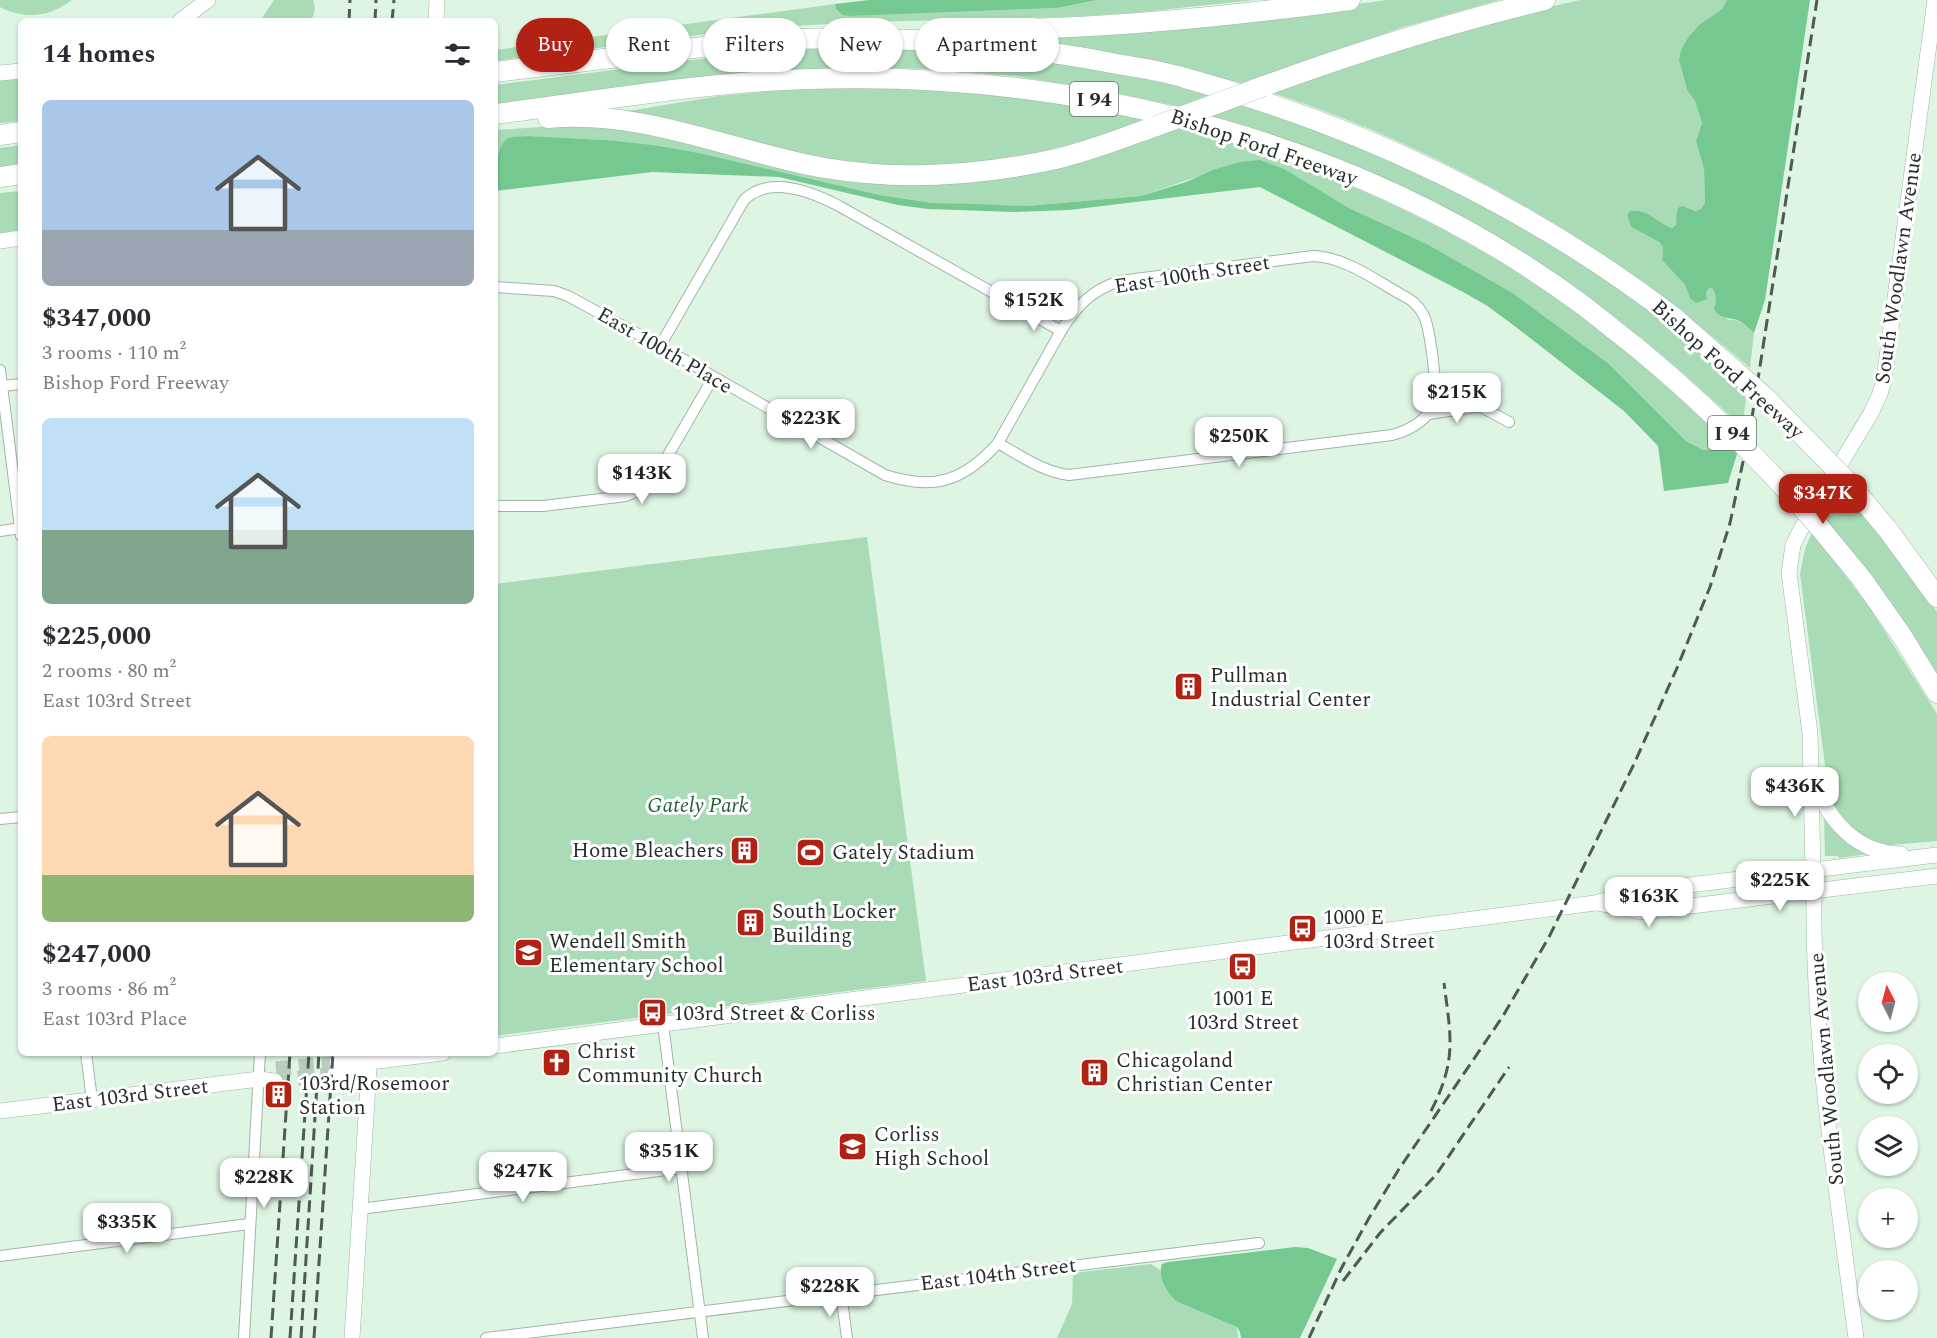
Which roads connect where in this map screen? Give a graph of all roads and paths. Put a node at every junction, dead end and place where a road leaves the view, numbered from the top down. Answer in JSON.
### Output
{"nodes":[{"id":1,"x":208,"y":0,"type":"edge"},
{"id":2,"x":437,"y":0,"type":"edge"},
{"id":3,"x":1350,"y":0,"type":"edge"},
{"id":4,"x":1545,"y":0,"type":"edge"},
{"id":5,"x":1935,"y":0,"type":"edge"},
{"id":6,"x":184,"y":18,"type":"edge"},
{"id":7,"x":436,"y":18,"type":"edge"},
{"id":8,"x":806,"y":38,"type":"edge"},
{"id":9,"x":806,"y":39,"type":"edge"},
{"id":10,"x":703,"y":47,"type":"edge"},
{"id":11,"x":18,"y":71,"type":"edge"},
{"id":12,"x":498,"y":72,"type":"edge"},
{"id":13,"x":0,"y":74,"type":"edge"},
{"id":14,"x":498,"y":114,"type":"edge"},
{"id":15,"x":498,"y":123,"type":"edge"},
{"id":16,"x":18,"y":132,"type":"edge"},
{"id":17,"x":0,"y":135,"type":"edge"},
{"id":18,"x":18,"y":174,"type":"edge"},
{"id":19,"x":0,"y":177,"type":"edge"},
{"id":20,"x":18,"y":238,"type":"edge"},
{"id":21,"x":0,"y":241,"type":"edge"},
{"id":22,"x":498,"y":287,"type":"edge"},
{"id":23,"x":1061,"y":331,"type":"junction"},
{"id":24,"x":660,"y":346,"type":"junction"},
{"id":25,"x":0,"y":370,"type":"edge"},
{"id":26,"x":713,"y":378,"type":"junction"},
{"id":27,"x":1434,"y":381,"type":"junction"},
{"id":28,"x":18,"y":384,"type":"edge"},
{"id":29,"x":2,"y":386,"type":"junction"},
{"id":30,"x":1481,"y":406,"type":"junction"},
{"id":31,"x":1429,"y":414,"type":"junction"},
{"id":32,"x":1509,"y":422,"type":"dead end"},
{"id":33,"x":998,"y":443,"type":"junction"},
{"id":34,"x":498,"y":506,"type":"edge"},
{"id":35,"x":18,"y":508,"type":"edge"},
{"id":36,"x":0,"y":531,"type":"edge"},
{"id":37,"x":18,"y":531,"type":"edge"},
{"id":38,"x":1937,"y":597,"type":"edge"},
{"id":39,"x":1937,"y":693,"type":"edge"},
{"id":40,"x":1812,"y":765,"type":"junction"},
{"id":41,"x":18,"y":817,"type":"edge"},
{"id":42,"x":0,"y":819,"type":"edge"},
{"id":43,"x":1937,"y":855,"type":"edge"},
{"id":44,"x":1813,"y":871,"type":"junction"},
{"id":45,"x":1937,"y":876,"type":"edge"},
{"id":46,"x":1814,"y":892,"type":"junction"},
{"id":47,"x":1594,"y":903,"type":"junction"},
{"id":48,"x":663,"y":1024,"type":"junction"},
{"id":49,"x":498,"y":1046,"type":"edge"},
{"id":50,"x":86,"y":1056,"type":"edge"},
{"id":51,"x":262,"y":1056,"type":"edge"},
{"id":52,"x":399,"y":1056,"type":"edge"},
{"id":53,"x":370,"y":1058,"type":"edge"},
{"id":54,"x":336,"y":1068,"type":"tunnel mouth"},
{"id":55,"x":270,"y":1076,"type":"junction"},
{"id":56,"x":92,"y":1100,"type":"junction"},
{"id":57,"x":0,"y":1111,"type":"edge"},
{"id":58,"x":682,"y":1168,"type":"junction"},
{"id":59,"x":360,"y":1209,"type":"junction"},
{"id":60,"x":249,"y":1224,"type":"junction"},
{"id":61,"x":1259,"y":1243,"type":"dead end"},
{"id":62,"x":0,"y":1256,"type":"edge"},
{"id":63,"x":842,"y":1293,"type":"junction"},
{"id":64,"x":699,"y":1311,"type":"junction"},
{"id":65,"x":244,"y":1338,"type":"edge"},
{"id":66,"x":352,"y":1338,"type":"edge"},
{"id":67,"x":486,"y":1338,"type":"edge"},
{"id":68,"x":703,"y":1338,"type":"edge"},
{"id":69,"x":847,"y":1338,"type":"edge"},
{"id":70,"x":1856,"y":1338,"type":"edge"}],
"edges":[{"from":1,"to":6,"type":"main road"},
{"from":2,"to":7,"type":"main road"},
{"from":3,"to":8,"type":"highway"},
{"from":4,"to":15,"type":"highway","bridge":true},
{"from":5,"to":40,"type":"main road","name":"South Woodlawn Avenue"},
{"from":9,"to":38,"type":"highway","name":"Bishop Ford Freeway","number":"I 94","bridge":true},
{"from":10,"to":12,"type":"highway","name":"Bishop Ford Freeway","number":"I 94"},
{"from":11,"to":13,"type":"main road"},
{"from":14,"to":39,"type":"highway","name":"Bishop Ford Freeway","number":"I 94","bridge":true},
{"from":16,"to":17,"type":"highway"},
{"from":18,"to":19,"type":"highway"},
{"from":20,"to":21,"type":"main road"},
{"from":22,"to":24,"type":"street","name":"East 100th Place"},
{"from":23,"to":24,"type":"street"},
{"from":23,"to":27,"type":"street","name":"East 100th Street"},
{"from":23,"to":33,"type":"street","name":"East 100th Place"},
{"from":24,"to":26,"type":"street","name":"East 100th Place"},
{"from":25,"to":29,"type":"street"},
{"from":26,"to":33,"type":"street","name":"East 100th Place"},
{"from":26,"to":34,"type":"street"},
{"from":27,"to":30,"type":"street"},
{"from":27,"to":31,"type":"street","name":"East 100th Street"},
{"from":28,"to":29,"type":"street"},
{"from":29,"to":35,"type":"street"},
{"from":30,"to":31,"type":"street"},
{"from":30,"to":32,"type":"street"},
{"from":31,"to":33,"type":"street"},
{"from":36,"to":37,"type":"street"},
{"from":40,"to":43,"type":"main road"},
{"from":40,"to":44,"type":"main road","name":"South Woodlawn Avenue"},
{"from":41,"to":42,"type":"street"},
{"from":43,"to":44,"type":"main road","name":"East 103rd Street"},
{"from":44,"to":46,"type":"street","name":"South Woodlawn Avenue"},
{"from":44,"to":47,"type":"main road","name":"East 103rd Street"},
{"from":45,"to":46,"type":"main road","name":"East 103rd Street"},
{"from":46,"to":47,"type":"main road","name":"East 103rd Street"},
{"from":46,"to":70,"type":"main road","name":"South Woodlawn Avenue"},
{"from":47,"to":48,"type":"main road","name":"East 103rd Street"},
{"from":48,"to":49,"type":"main road","name":"East 103rd Street"},
{"from":48,"to":58,"type":"street"},
{"from":50,"to":56,"type":"street"},
{"from":51,"to":55,"type":"street"},
{"from":52,"to":53,"type":"main road"},
{"from":53,"to":54,"type":"main road"},
{"from":53,"to":59,"type":"main road"},
{"from":55,"to":56,"type":"main road","name":"East 103rd Street"},
{"from":55,"to":60,"type":"street"},
{"from":56,"to":57,"type":"main road","name":"East 103rd Street"},
{"from":58,"to":59,"type":"street"},
{"from":58,"to":64,"type":"street"},
{"from":59,"to":66,"type":"main road"},
{"from":60,"to":62,"type":"street"},
{"from":60,"to":65,"type":"street"},
{"from":61,"to":63,"type":"street","name":"East 104th Street"},
{"from":63,"to":64,"type":"street","name":"East 104th Street"},
{"from":63,"to":69,"type":"street"},
{"from":64,"to":67,"type":"street","name":"East 104th Street"},
{"from":64,"to":68,"type":"street"}]}
